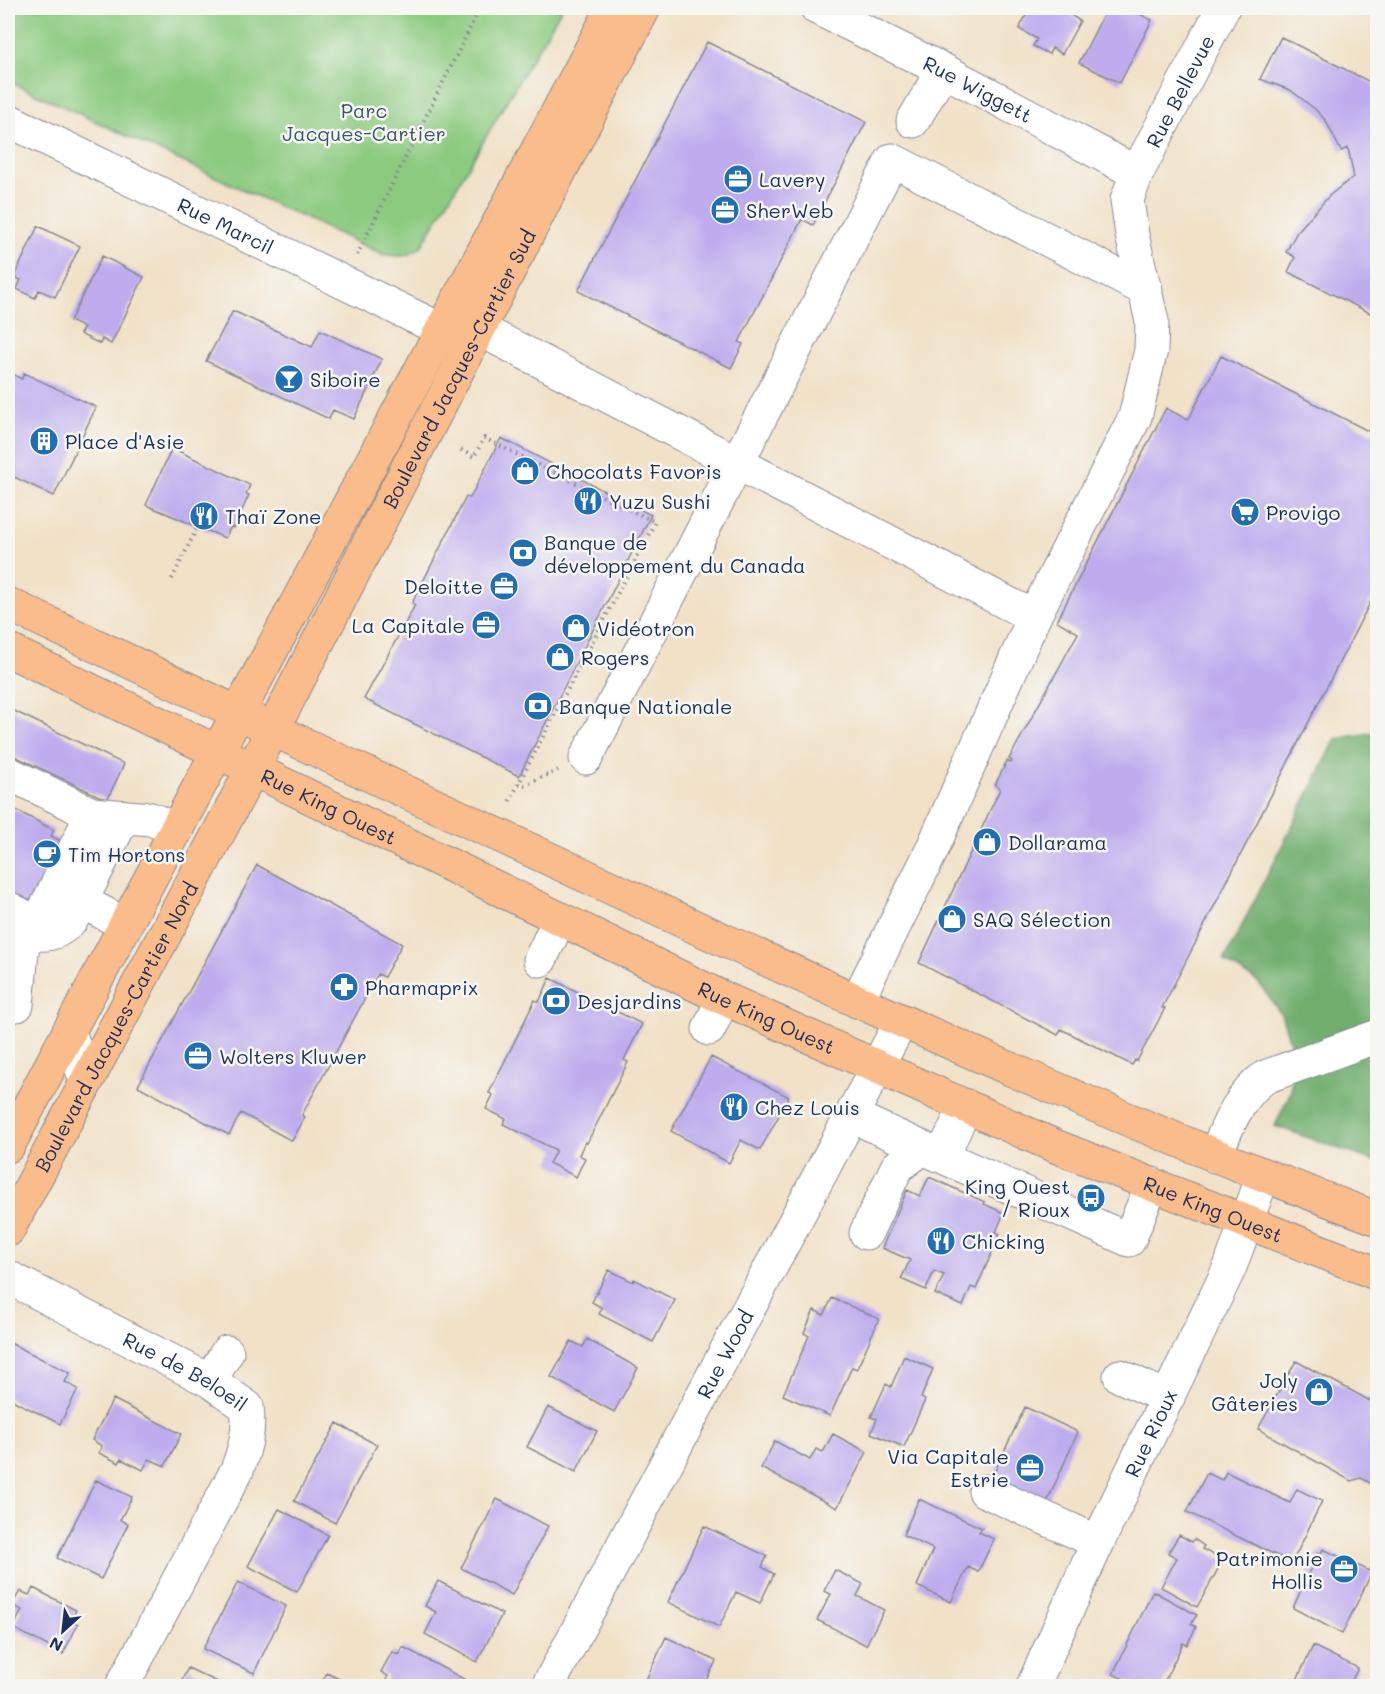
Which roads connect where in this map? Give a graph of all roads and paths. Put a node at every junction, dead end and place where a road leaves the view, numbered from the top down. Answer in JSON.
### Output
{"nodes":[{"id":1,"x":480,"y":8,"type":"edge"},
{"id":2,"x":613,"y":8,"type":"edge"},
{"id":3,"x":644,"y":8,"type":"edge"},
{"id":4,"x":817,"y":8,"type":"edge"},
{"id":5,"x":1223,"y":8,"type":"edge"},
{"id":6,"x":860,"y":17,"type":"edge"},
{"id":7,"x":942,"y":70,"type":"junction"},
{"id":8,"x":8,"y":120,"type":"edge"},
{"id":9,"x":913,"y":121,"type":"dead end"},
{"id":10,"x":1137,"y":173,"type":"junction"},
{"id":11,"x":343,"y":283,"type":"junction"},
{"id":12,"x":1146,"y":290,"type":"junction"},
{"id":13,"x":477,"y":328,"type":"junction"},
{"id":14,"x":442,"y":330,"type":"junction"},
{"id":15,"x":461,"y":450,"type":"dead end"},
{"id":16,"x":736,"y":464,"type":"junction"},
{"id":17,"x":197,"y":528,"type":"dead end"},
{"id":18,"x":172,"y":579,"type":"dead end"},
{"id":19,"x":8,"y":604,"type":"edge"},
{"id":20,"x":1034,"y":617,"type":"junction"},
{"id":21,"x":8,"y":650,"type":"edge"},
{"id":22,"x":239,"y":713,"type":"junction"},
{"id":23,"x":273,"y":730,"type":"junction"},
{"id":24,"x":218,"y":753,"type":"junction"},
{"id":25,"x":586,"y":758,"type":"joint"},
{"id":26,"x":252,"y":770,"type":"junction"},
{"id":27,"x":8,"y":772,"type":"edge"},
{"id":28,"x":518,"y":784,"type":"junction"},
{"id":29,"x":508,"y":805,"type":"dead end"},
{"id":30,"x":108,"y":816,"type":"junction"},
{"id":31,"x":177,"y":830,"type":"junction"},
{"id":32,"x":81,"y":901,"type":"junction"},
{"id":33,"x":559,"y":920,"type":"junction"},
{"id":34,"x":13,"y":921,"type":"edge"},
{"id":35,"x":126,"y":925,"type":"junction"},
{"id":36,"x":540,"y":960,"type":"dead end"},
{"id":37,"x":723,"y":998,"type":"junction"},
{"id":38,"x":857,"y":1001,"type":"junction"},
{"id":39,"x":16,"y":1005,"type":"dead end"},
{"id":40,"x":901,"y":1022,"type":"junction"},
{"id":41,"x":709,"y":1029,"type":"dead end"},
{"id":42,"x":69,"y":1031,"type":"junction"},
{"id":43,"x":1377,"y":1036,"type":"edge"},
{"id":44,"x":877,"y":1067,"type":"junction"},
{"id":45,"x":86,"y":1081,"type":"junction"},
{"id":46,"x":966,"y":1106,"type":"junction"},
{"id":47,"x":852,"y":1116,"type":"junction"},
{"id":48,"x":8,"y":1146,"type":"edge"},
{"id":49,"x":932,"y":1152,"type":"junction"},
{"id":50,"x":1215,"y":1156,"type":"junction"},
{"id":51,"x":1263,"y":1176,"type":"junction"},
{"id":52,"x":1152,"y":1184,"type":"junction"},
{"id":53,"x":1377,"y":1219,"type":"edge"},
{"id":54,"x":1247,"y":1222,"type":"junction"},
{"id":55,"x":8,"y":1230,"type":"edge"},
{"id":56,"x":866,"y":1233,"type":"dead end"},
{"id":57,"x":1377,"y":1274,"type":"edge"},
{"id":58,"x":8,"y":1277,"type":"edge"},
{"id":59,"x":227,"y":1353,"type":"dead end"},
{"id":60,"x":1120,"y":1376,"type":"dead end"},
{"id":61,"x":210,"y":1381,"type":"junction"},
{"id":62,"x":1168,"y":1398,"type":"junction"},
{"id":63,"x":985,"y":1491,"type":"dead end"},
{"id":64,"x":1098,"y":1542,"type":"junction"},
{"id":65,"x":122,"y":1686,"type":"edge"},
{"id":66,"x":548,"y":1686,"type":"edge"},
{"id":67,"x":1033,"y":1686,"type":"edge"}],
"edges":[{"from":1,"to":11,"type":"path"},
{"from":2,"to":14,"type":"main road","name":"Boulevard Jacques-Cartier Sud"},
{"from":3,"to":13,"type":"main road","name":"Boulevard Jacques-Cartier Sud"},
{"from":4,"to":6,"type":"street","name":"Rue Wiggett"},
{"from":5,"to":10,"type":"street","name":"Rue Bellevue"},
{"from":6,"to":7,"type":"street","name":"Rue Wiggett"},
{"from":7,"to":9,"type":"street"},
{"from":7,"to":10,"type":"street","name":"Rue Wiggett"},
{"from":8,"to":11,"type":"street","name":"Rue Marcil"},
{"from":10,"to":12,"type":"street","name":"Rue Bellevue"},
{"from":11,"to":14,"type":"street","name":"Rue Marcil"},
{"from":12,"to":16,"type":"street"},
{"from":12,"to":20,"type":"street","name":"Rue Bellevue"},
{"from":13,"to":16,"type":"street"},
{"from":13,"to":23,"type":"main road","name":"Boulevard Jacques-Cartier Sud"},
{"from":14,"to":22,"type":"main road","name":"Boulevard Jacques-Cartier Sud"},
{"from":15,"to":28,"type":"path"},
{"from":16,"to":20,"type":"street"},
{"from":16,"to":25,"type":"street"},
{"from":17,"to":18,"type":"path"},
{"from":19,"to":22,"type":"main road"},
{"from":20,"to":38,"type":"street","name":"Rue Bellevue"},
{"from":21,"to":24,"type":"main road","name":"Rue King Ouest"},
{"from":22,"to":23,"type":"main road"},
{"from":22,"to":24,"type":"main road","name":"Boulevard Jacques-Cartier Nord"},
{"from":23,"to":26,"type":"main road","name":"Boulevard Jacques-Cartier Nord"},
{"from":23,"to":38,"type":"main road"},
{"from":24,"to":26,"type":"main road","name":"Rue King Ouest"},
{"from":24,"to":31,"type":"main road","name":"Boulevard Jacques-Cartier Nord"},
{"from":25,"to":28,"type":"path"},
{"from":26,"to":33,"type":"main road","name":"Rue King Ouest"},
{"from":26,"to":45,"type":"main road","name":"Boulevard Jacques-Cartier Nord"},
{"from":27,"to":30,"type":"street"},
{"from":28,"to":29,"type":"path"},
{"from":30,"to":31,"type":"street"},
{"from":30,"to":32,"type":"street"},
{"from":30,"to":34,"type":"street"},
{"from":31,"to":35,"type":"main road","name":"Boulevard Jacques-Cartier Nord"},
{"from":32,"to":34,"type":"street"},
{"from":32,"to":35,"type":"street"},
{"from":33,"to":36,"type":"street"},
{"from":33,"to":37,"type":"main road","name":"Rue King Ouest"},
{"from":34,"to":39,"type":"street"},
{"from":35,"to":42,"type":"main road","name":"Boulevard Jacques-Cartier Nord"},
{"from":37,"to":41,"type":"street"},
{"from":37,"to":44,"type":"main road","name":"Rue King Ouest"},
{"from":38,"to":40,"type":"main road"},
{"from":40,"to":44,"type":"street","name":"Rue Wood"},
{"from":40,"to":50,"type":"main road"},
{"from":42,"to":45,"type":"street"},
{"from":42,"to":48,"type":"main road","name":"Boulevard Jacques-Cartier Nord"},
{"from":43,"to":50,"type":"street"},
{"from":44,"to":46,"type":"main road","name":"Rue King Ouest"},
{"from":44,"to":47,"type":"street","name":"Rue Wood"},
{"from":45,"to":55,"type":"main road","name":"Boulevard Jacques-Cartier Nord"},
{"from":46,"to":49,"type":"street"},
{"from":46,"to":52,"type":"main road","name":"Rue King Ouest"},
{"from":47,"to":49,"type":"street"},
{"from":47,"to":66,"type":"street","name":"Rue Wood"},
{"from":49,"to":52,"type":"street"},
{"from":49,"to":56,"type":"street"},
{"from":50,"to":51,"type":"main road"},
{"from":51,"to":53,"type":"main road"},
{"from":51,"to":54,"type":"street","name":"Rue Rioux"},
{"from":52,"to":54,"type":"main road","name":"Rue King Ouest"},
{"from":54,"to":57,"type":"main road","name":"Rue King Ouest"},
{"from":54,"to":62,"type":"street","name":"Rue Rioux"},
{"from":58,"to":61,"type":"street","name":"Rue de Beloeil"},
{"from":59,"to":61,"type":"street"},
{"from":60,"to":62,"type":"street"},
{"from":61,"to":65,"type":"street","name":"Rue de Beloeil"},
{"from":62,"to":64,"type":"street","name":"Rue Rioux"},
{"from":63,"to":64,"type":"street"},
{"from":64,"to":67,"type":"street","name":"Rue Rioux"}]}
